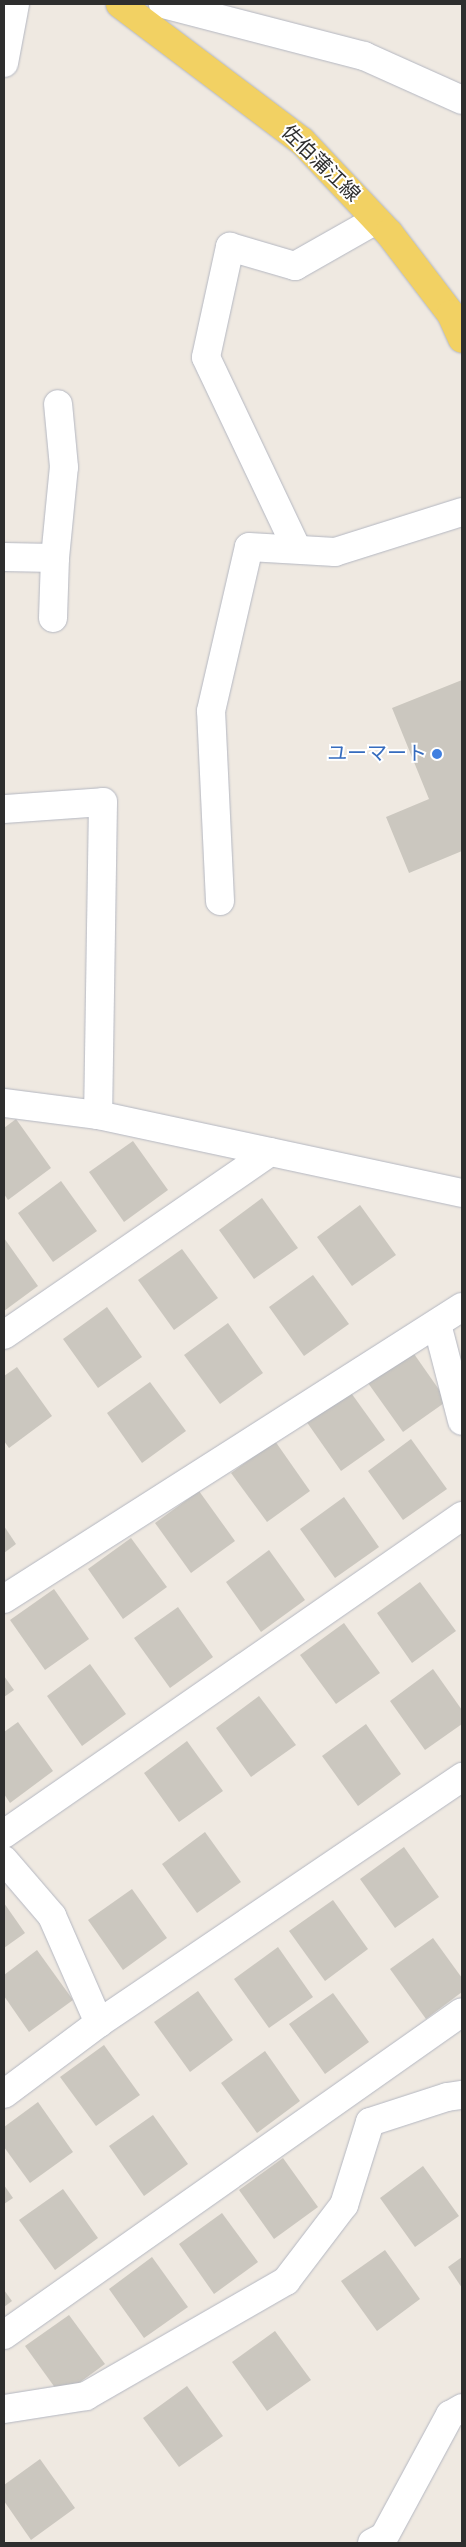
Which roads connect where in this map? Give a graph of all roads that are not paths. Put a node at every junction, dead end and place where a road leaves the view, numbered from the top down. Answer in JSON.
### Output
{"nodes":[{"id":1,"x":15,"y":4,"type":"edge"},
{"id":2,"x":120,"y":4,"type":"edge"},
{"id":3,"x":163,"y":4,"type":"edge"},
{"id":4,"x":4,"y":63,"type":"edge"},
{"id":5,"x":462,"y":100,"type":"edge"},
{"id":6,"x":376,"y":220,"type":"junction"},
{"id":7,"x":462,"y":339,"type":"edge"},
{"id":8,"x":58,"y":404,"type":"dead end"},
{"id":9,"x":462,"y":512,"type":"edge"},
{"id":10,"x":297,"y":549,"type":"junction"},
{"id":11,"x":4,"y":557,"type":"edge"},
{"id":12,"x":55,"y":558,"type":"junction"},
{"id":13,"x":53,"y":618,"type":"dead end"},
{"id":14,"x":4,"y":809,"type":"edge"},
{"id":15,"x":220,"y":901,"type":"dead end"},
{"id":16,"x":4,"y":1102,"type":"edge"},
{"id":17,"x":98,"y":1115,"type":"junction"},
{"id":18,"x":270,"y":1152,"type":"junction"},
{"id":19,"x":462,"y":1193,"type":"edge"},
{"id":20,"x":462,"y":1307,"type":"edge"},
{"id":21,"x":437,"y":1324,"type":"junction"},
{"id":22,"x":4,"y":1335,"type":"edge"},
{"id":23,"x":462,"y":1421,"type":"edge"},
{"id":24,"x":462,"y":1516,"type":"edge"},
{"id":25,"x":4,"y":1599,"type":"edge"},
{"id":26,"x":462,"y":1777,"type":"edge"},
{"id":27,"x":4,"y":1834,"type":"edge"},
{"id":28,"x":4,"y":1860,"type":"edge"},
{"id":29,"x":462,"y":2012,"type":"edge"},
{"id":30,"x":99,"y":2023,"type":"junction"},
{"id":31,"x":4,"y":2094,"type":"edge"},
{"id":32,"x":462,"y":2095,"type":"edge"},
{"id":33,"x":4,"y":2335,"type":"edge"},
{"id":34,"x":462,"y":2408,"type":"edge"},
{"id":35,"x":4,"y":2409,"type":"edge"},
{"id":36,"x":372,"y":2543,"type":"edge"}],
"edges":[{"from":1,"to":4,"type":"street"},
{"from":2,"to":6,"type":"main road","name":"佐伯蒲江線"},
{"from":3,"to":5,"type":"street"},
{"from":6,"to":7,"type":"main road","name":"佐伯蒲江線"},
{"from":6,"to":10,"type":"street"},
{"from":8,"to":12,"type":"street"},
{"from":9,"to":10,"type":"street"},
{"from":10,"to":15,"type":"street"},
{"from":11,"to":12,"type":"street"},
{"from":12,"to":13,"type":"street"},
{"from":14,"to":17,"type":"street"},
{"from":16,"to":17,"type":"street"},
{"from":17,"to":18,"type":"street"},
{"from":18,"to":19,"type":"street"},
{"from":18,"to":22,"type":"street"},
{"from":20,"to":21,"type":"street"},
{"from":21,"to":23,"type":"street"},
{"from":21,"to":25,"type":"street"},
{"from":24,"to":27,"type":"street"},
{"from":26,"to":30,"type":"street"},
{"from":28,"to":30,"type":"street"},
{"from":29,"to":33,"type":"street"},
{"from":30,"to":31,"type":"street"},
{"from":32,"to":35,"type":"street"},
{"from":34,"to":36,"type":"street"}]}
